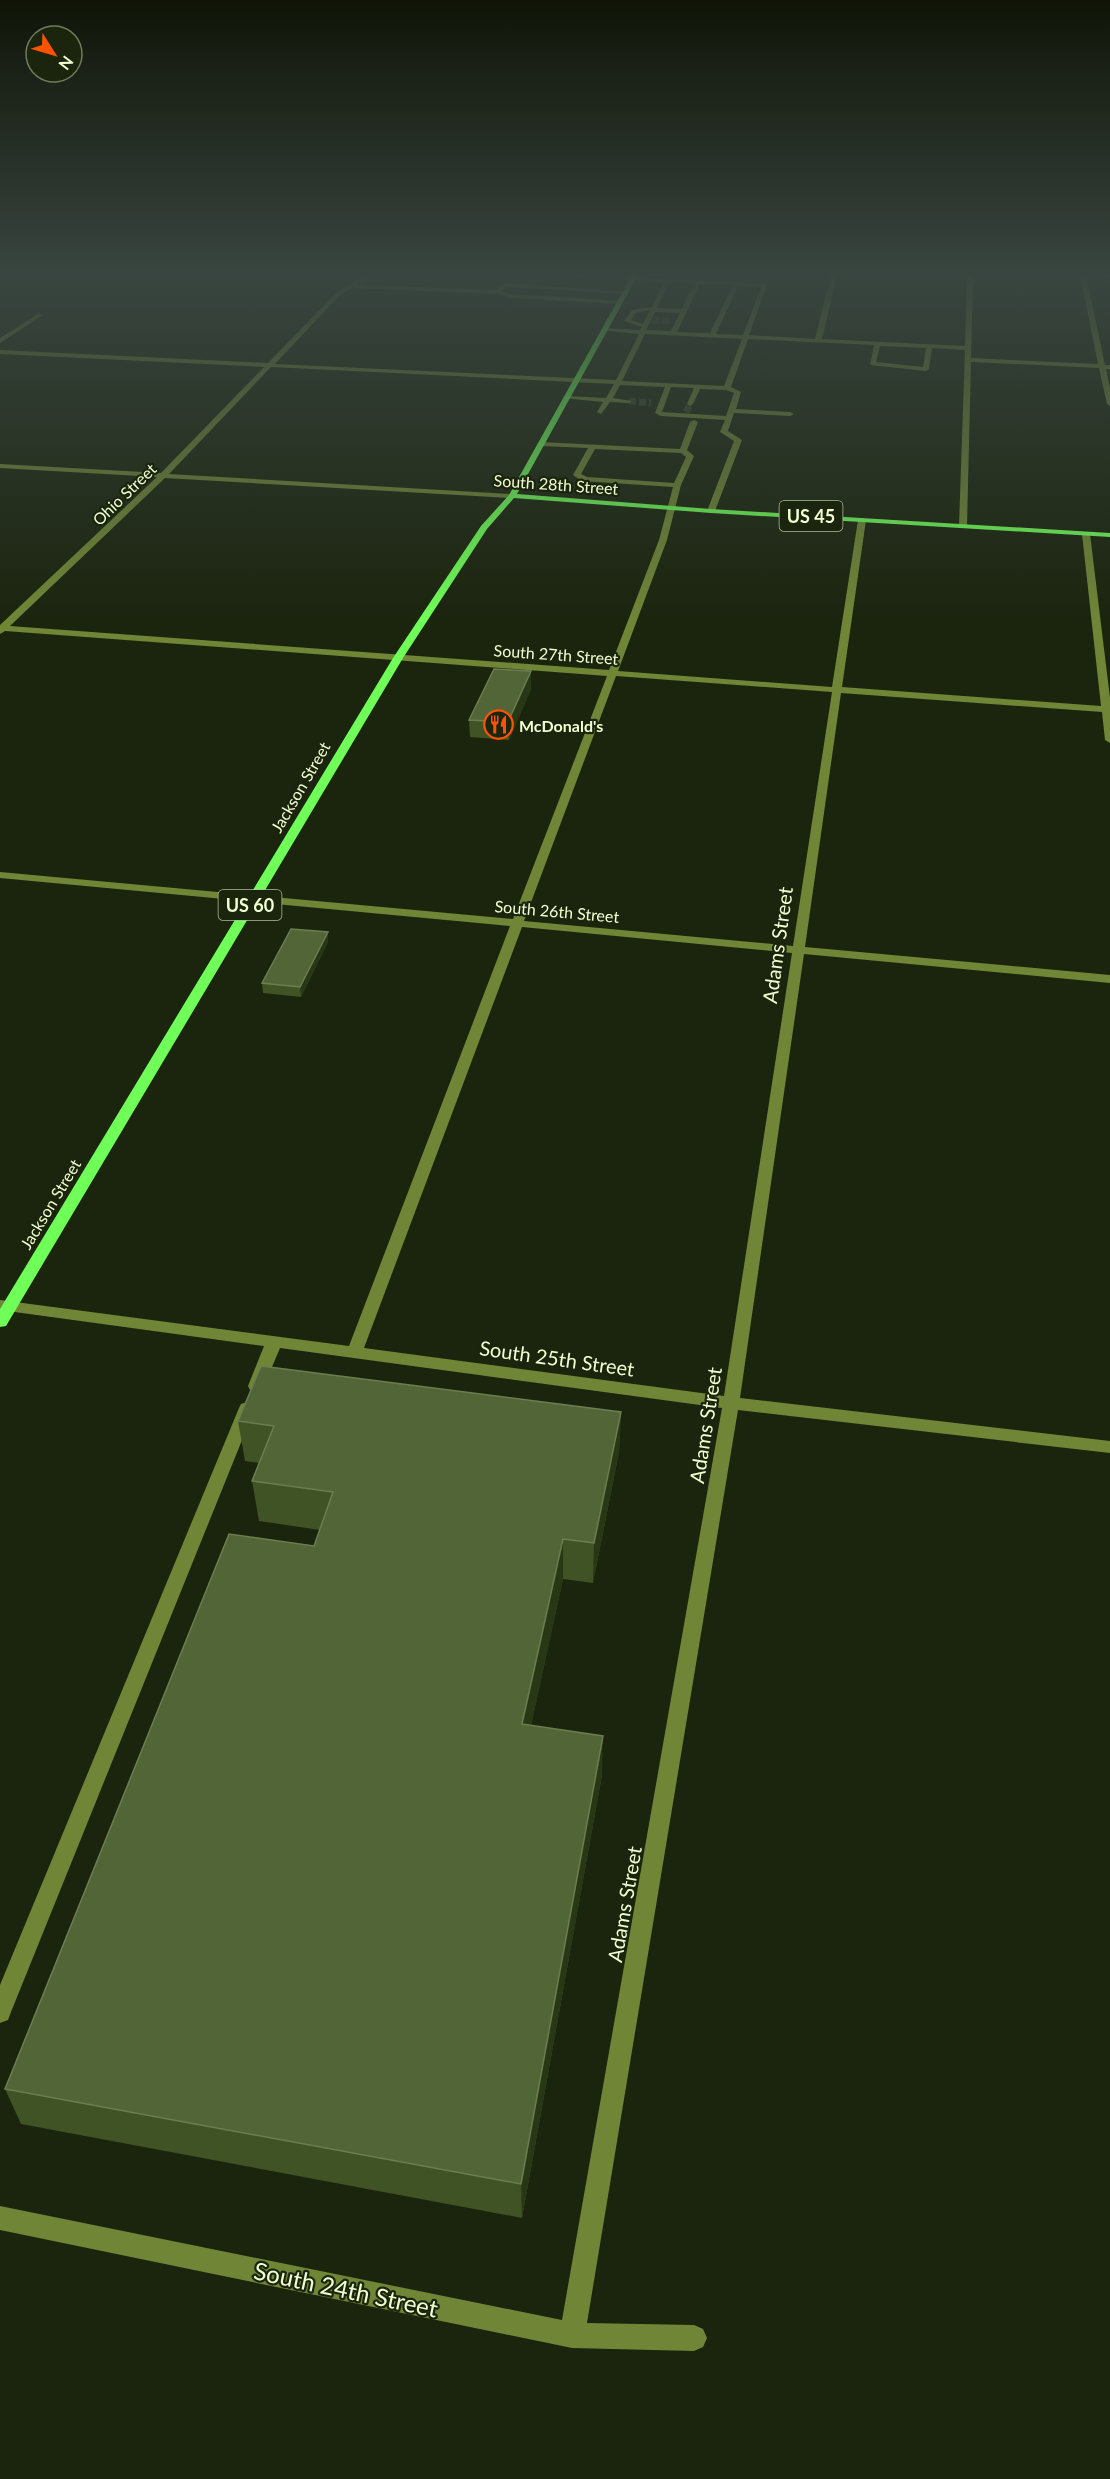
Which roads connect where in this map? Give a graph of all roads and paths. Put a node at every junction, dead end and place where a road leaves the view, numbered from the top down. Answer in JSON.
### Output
{"nodes":[{"id":1,"x":246,"y":391,"type":"edge"},
{"id":2,"x":570,"y":391,"type":"edge"},
{"id":3,"x":613,"y":391,"type":"edge"},
{"id":4,"x":666,"y":391,"type":"edge"},
{"id":5,"x":696,"y":391,"type":"edge"},
{"id":6,"x":734,"y":391,"type":"edge"},
{"id":7,"x":966,"y":391,"type":"edge"},
{"id":8,"x":566,"y":398,"type":"junction"},
{"id":9,"x":608,"y":400,"type":"junction"},
{"id":10,"x":629,"y":401,"type":"tunnel mouth"},
{"id":11,"x":651,"y":403,"type":"tunnel mouth"},
{"id":12,"x":660,"y":403,"type":"junction"},
{"id":13,"x":690,"y":404,"type":"tunnel mouth"},
{"id":14,"x":602,"y":412,"type":"dead end"},
{"id":15,"x":730,"y":414,"type":"junction"},
{"id":16,"x":790,"y":414,"type":"dead end"},
{"id":17,"x":694,"y":422,"type":"tunnel mouth"},
{"id":18,"x":541,"y":444,"type":"junction"},
{"id":19,"x":592,"y":447,"type":"junction"},
{"id":20,"x":683,"y":451,"type":"junction"},
{"id":21,"x":0,"y":466,"type":"edge"},
{"id":22,"x":163,"y":476,"type":"junction"},
{"id":23,"x":678,"y":485,"type":"junction"},
{"id":24,"x":512,"y":496,"type":"junction"},
{"id":25,"x":672,"y":508,"type":"junction"},
{"id":26,"x":711,"y":511,"type":"junction"},
{"id":27,"x":862,"y":520,"type":"junction"},
{"id":28,"x":963,"y":526,"type":"junction"},
{"id":29,"x":1086,"y":534,"type":"junction"},
{"id":30,"x":1110,"y":535,"type":"edge"},
{"id":31,"x":1,"y":629,"type":"edge"},
{"id":32,"x":398,"y":657,"type":"junction"},
{"id":33,"x":612,"y":674,"type":"junction"},
{"id":34,"x":837,"y":690,"type":"junction"},
{"id":35,"x":1108,"y":710,"type":"edge"},
{"id":36,"x":1110,"y":740,"type":"edge"},
{"id":37,"x":0,"y":875,"type":"edge"},
{"id":38,"x":254,"y":899,"type":"junction"},
{"id":39,"x":517,"y":924,"type":"junction"},
{"id":40,"x":798,"y":950,"type":"junction"},
{"id":41,"x":1110,"y":979,"type":"edge"},
{"id":42,"x":4,"y":1306,"type":"edge"},
{"id":43,"x":0,"y":1322,"type":"edge"},
{"id":44,"x":274,"y":1342,"type":"junction"},
{"id":45,"x":354,"y":1353,"type":"junction"},
{"id":46,"x":731,"y":1403,"type":"junction"},
{"id":47,"x":1110,"y":1447,"type":"edge"},
{"id":48,"x":0,"y":2012,"type":"edge"},
{"id":49,"x":0,"y":2218,"type":"edge"},
{"id":50,"x":572,"y":2335,"type":"junction"},
{"id":51,"x":694,"y":2338,"type":"dead end"}],
"edges":[{"from":1,"to":22,"type":"street","name":"Ohio Street"},
{"from":2,"to":8,"type":"main road","name":"Jackson Street"},
{"from":3,"to":9,"type":"street"},
{"from":4,"to":12,"type":"street"},
{"from":5,"to":13,"type":"street"},
{"from":6,"to":15,"type":"street"},
{"from":7,"to":28,"type":"street"},
{"from":8,"to":9,"type":"street"},
{"from":8,"to":18,"type":"main road","name":"Jackson Street"},
{"from":9,"to":10,"type":"street"},
{"from":9,"to":14,"type":"street"},
{"from":11,"to":12,"type":"street"},
{"from":12,"to":15,"type":"street"},
{"from":15,"to":16,"type":"street"},
{"from":15,"to":26,"type":"street"},
{"from":17,"to":20,"type":"street"},
{"from":18,"to":19,"type":"street"},
{"from":18,"to":24,"type":"main road","name":"Jackson Street"},
{"from":19,"to":20,"type":"street"},
{"from":19,"to":23,"type":"street"},
{"from":20,"to":23,"type":"street"},
{"from":21,"to":22,"type":"street","name":"South 28th Street"},
{"from":22,"to":24,"type":"street","name":"South 28th Street"},
{"from":22,"to":31,"type":"street","name":"Ohio Street"},
{"from":23,"to":25,"type":"street"},
{"from":24,"to":25,"type":"main road","name":"South 28th Street","number":"US 45"},
{"from":24,"to":32,"type":"main road","name":"Jackson Street","number":"US 60"},
{"from":25,"to":26,"type":"main road","name":"South 28th Street","number":"US 45"},
{"from":25,"to":33,"type":"street"},
{"from":26,"to":27,"type":"main road","name":"South 28th Street","number":"US 45"},
{"from":27,"to":28,"type":"main road","name":"South 28th Street","number":"US 45"},
{"from":27,"to":34,"type":"street","name":"Adams Street"},
{"from":28,"to":29,"type":"main road","name":"South 28th Street","number":"US 45"},
{"from":29,"to":30,"type":"main road","name":"South 28th Street","number":"US 45"},
{"from":29,"to":35,"type":"street"},
{"from":31,"to":32,"type":"street","name":"South 27th Street"},
{"from":32,"to":33,"type":"street","name":"South 27th Street"},
{"from":32,"to":38,"type":"main road","name":"Jackson Street","number":"US 60"},
{"from":33,"to":34,"type":"street","name":"South 27th Street"},
{"from":33,"to":39,"type":"street"},
{"from":34,"to":35,"type":"street","name":"South 27th Street"},
{"from":34,"to":40,"type":"street","name":"Adams Street"},
{"from":35,"to":36,"type":"street"},
{"from":37,"to":38,"type":"street","name":"South 26th Street"},
{"from":38,"to":39,"type":"street","name":"South 26th Street"},
{"from":38,"to":42,"type":"main road","name":"Jackson Street","number":"US 60"},
{"from":39,"to":40,"type":"street","name":"South 26th Street"},
{"from":39,"to":45,"type":"street"},
{"from":40,"to":41,"type":"street","name":"South 26th Street"},
{"from":40,"to":46,"type":"street","name":"Adams Street"},
{"from":42,"to":43,"type":"main road","name":"Jackson Street","number":"US 60"},
{"from":42,"to":44,"type":"street","name":"South 25th Street"},
{"from":44,"to":45,"type":"street","name":"South 25th Street"},
{"from":44,"to":48,"type":"street"},
{"from":45,"to":46,"type":"street","name":"South 25th Street"},
{"from":46,"to":47,"type":"street","name":"South 25th Street"},
{"from":46,"to":50,"type":"street","name":"Adams Street"},
{"from":49,"to":50,"type":"street","name":"South 24th Street"},
{"from":50,"to":51,"type":"street","name":"South 24th Street"}]}
